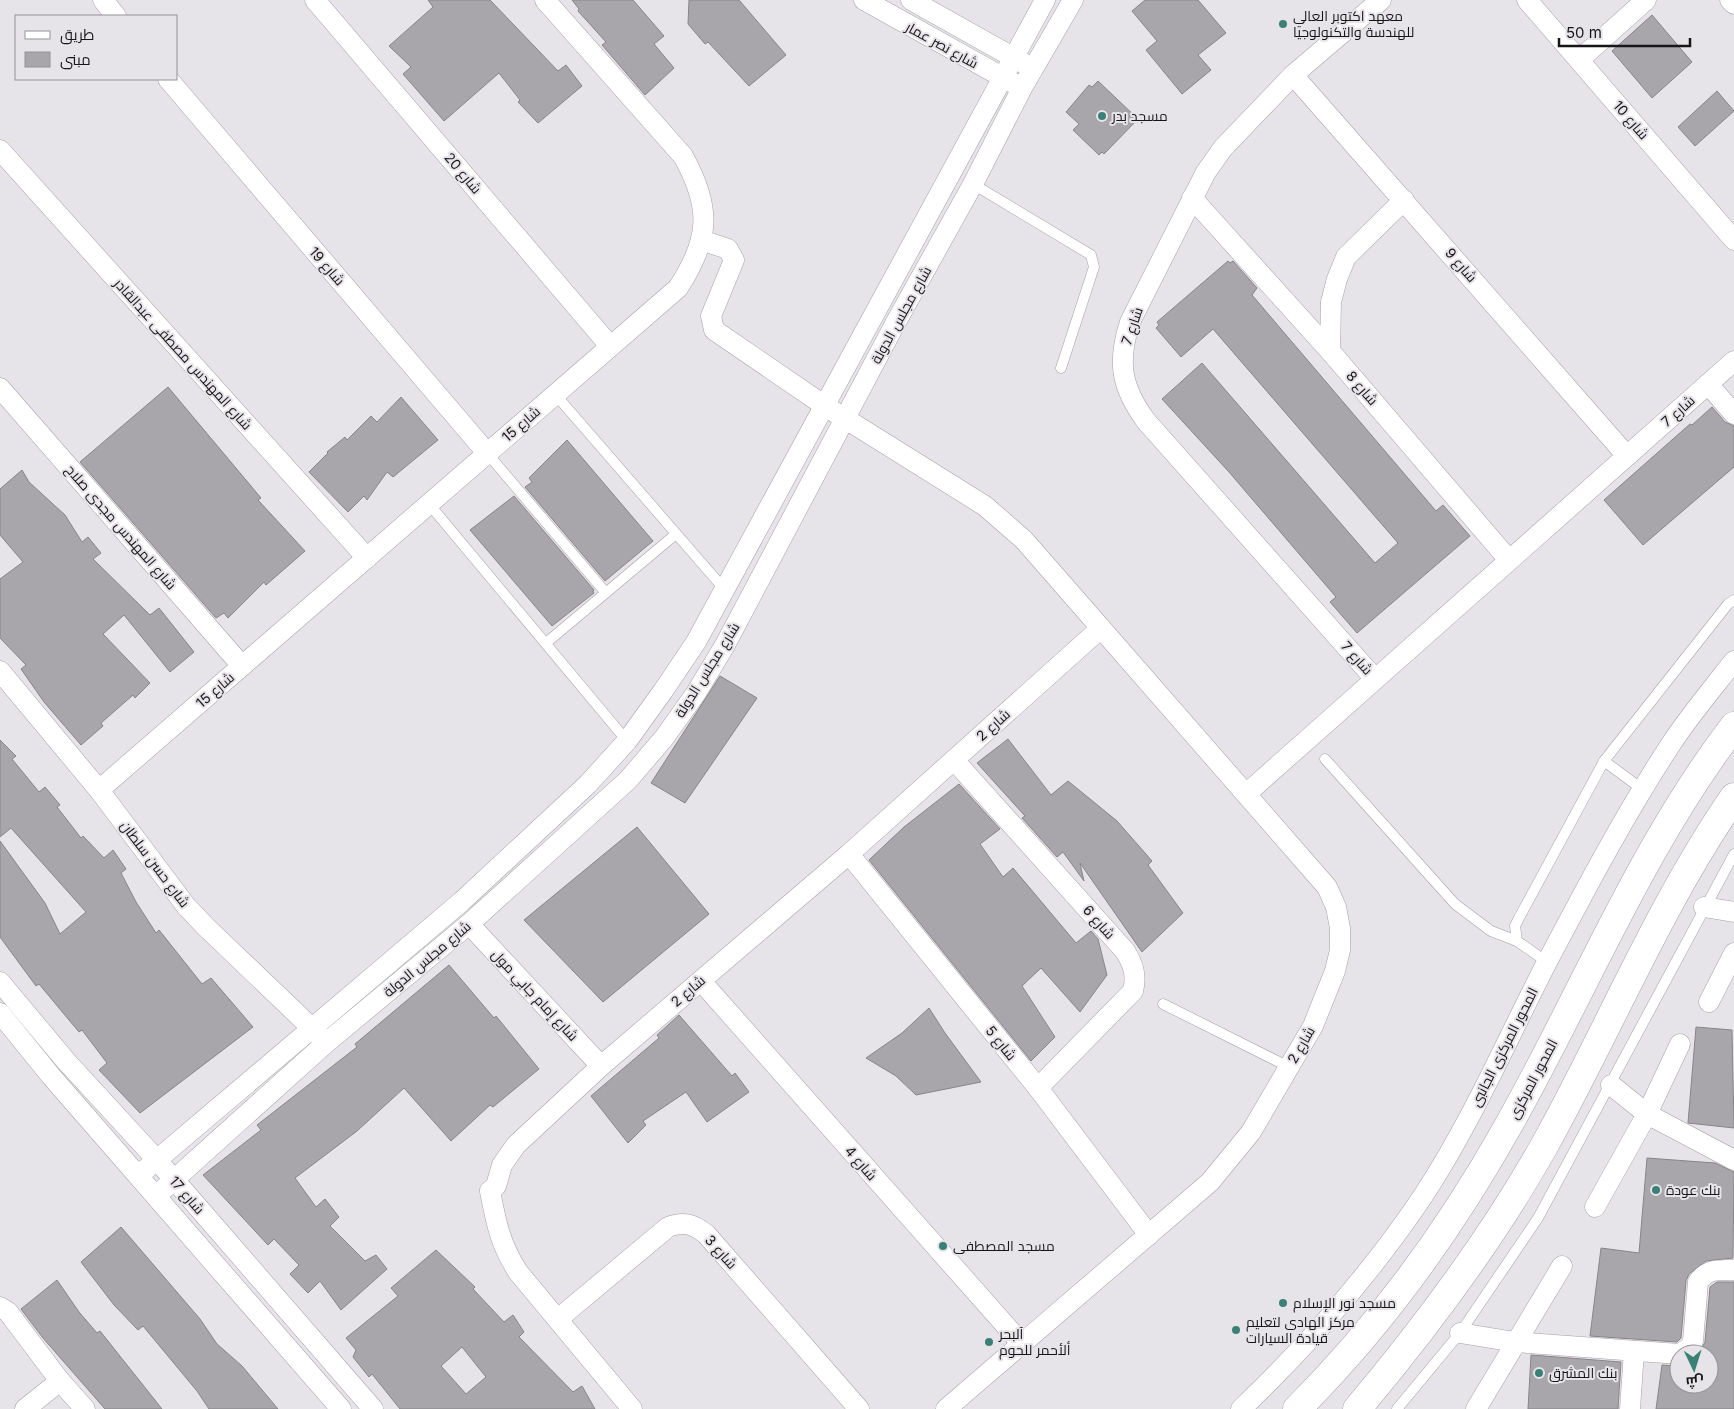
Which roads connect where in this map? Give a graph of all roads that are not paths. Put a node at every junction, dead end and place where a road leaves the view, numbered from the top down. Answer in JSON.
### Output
{"nodes":[{"id":1,"x":102,"y":0,"type":"edge"},
{"id":2,"x":315,"y":0,"type":"edge"},
{"id":3,"x":545,"y":0,"type":"edge"},
{"id":4,"x":864,"y":0,"type":"edge"},
{"id":5,"x":912,"y":0,"type":"edge"},
{"id":6,"x":1045,"y":0,"type":"edge"},
{"id":7,"x":1072,"y":0,"type":"edge"},
{"id":8,"x":1381,"y":0,"type":"edge"},
{"id":9,"x":1527,"y":0,"type":"edge"},
{"id":10,"x":1646,"y":0,"type":"edge"},
{"id":11,"x":1730,"y":0,"type":"edge"},
{"id":12,"x":1734,"y":4,"type":"edge"},
{"id":13,"x":115,"y":15,"type":"edge"},
{"id":14,"x":1013,"y":58,"type":"junction"},
{"id":15,"x":1579,"y":60,"type":"junction"},
{"id":16,"x":1033,"y":68,"type":"junction"},
{"id":17,"x":1293,"y":75,"type":"junction"},
{"id":18,"x":1003,"y":78,"type":"junction"},
{"id":19,"x":169,"y":80,"type":"edge"},
{"id":20,"x":1022,"y":88,"type":"junction"},
{"id":21,"x":0,"y":150,"type":"edge"},
{"id":22,"x":974,"y":184,"type":"junction"},
{"id":23,"x":1192,"y":198,"type":"junction"},
{"id":24,"x":1404,"y":200,"type":"junction"},
{"id":25,"x":701,"y":240,"type":"junction"},
{"id":26,"x":1734,"y":240,"type":"edge"},
{"id":27,"x":610,"y":346,"type":"junction"},
{"id":28,"x":1330,"y":351,"type":"junction"},
{"id":29,"x":1734,"y":362,"type":"edge"},
{"id":30,"x":1061,"y":368,"type":"dead end"},
{"id":31,"x":1708,"y":384,"type":"junction"},
{"id":32,"x":0,"y":388,"type":"edge"},
{"id":33,"x":555,"y":394,"type":"junction"},
{"id":34,"x":825,"y":406,"type":"junction"},
{"id":35,"x":1734,"y":414,"type":"edge"},
{"id":36,"x":845,"y":418,"type":"junction"},
{"id":37,"x":487,"y":453,"type":"junction"},
{"id":38,"x":1627,"y":456,"type":"junction"},
{"id":39,"x":429,"y":504,"type":"junction"},
{"id":40,"x":676,"y":534,"type":"junction"},
{"id":41,"x":367,"y":558,"type":"junction"},
{"id":42,"x":1510,"y":560,"type":"junction"},
{"id":43,"x":724,"y":590,"type":"junction"},
{"id":44,"x":606,"y":593,"type":"junction"},
{"id":45,"x":1734,"y":600,"type":"edge"},
{"id":46,"x":1101,"y":628,"type":"junction"},
{"id":47,"x":546,"y":643,"type":"junction"},
{"id":48,"x":1734,"y":661,"type":"edge"},
{"id":49,"x":242,"y":666,"type":"junction"},
{"id":50,"x":0,"y":671,"type":"edge"},
{"id":51,"x":1375,"y":679,"type":"junction"},
{"id":52,"x":1734,"y":726,"type":"edge"},
{"id":53,"x":627,"y":741,"type":"junction"},
{"id":54,"x":1325,"y":759,"type":"dead end"},
{"id":55,"x":954,"y":760,"type":"junction"},
{"id":56,"x":1604,"y":761,"type":"junction"},
{"id":57,"x":1642,"y":789,"type":"junction"},
{"id":58,"x":99,"y":790,"type":"junction"},
{"id":59,"x":1246,"y":794,"type":"junction"},
{"id":60,"x":1734,"y":797,"type":"edge"},
{"id":61,"x":849,"y":854,"type":"junction"},
{"id":62,"x":1734,"y":854,"type":"edge"},
{"id":63,"x":1704,"y":908,"type":"junction"},
{"id":64,"x":1734,"y":912,"type":"edge"},
{"id":65,"x":470,"y":924,"type":"junction"},
{"id":66,"x":1652,"y":938,"type":"junction"},
{"id":67,"x":1517,"y":941,"type":"junction"},
{"id":68,"x":1734,"y":953,"type":"edge"},
{"id":69,"x":1547,"y":962,"type":"junction"},
{"id":70,"x":1591,"y":967,"type":"junction"},
{"id":71,"x":701,"y":981,"type":"junction"},
{"id":72,"x":0,"y":982,"type":"edge"},
{"id":73,"x":1709,"y":1002,"type":"dead end"},
{"id":74,"x":1163,"y":1004,"type":"dead end"},
{"id":75,"x":0,"y":1013,"type":"edge"},
{"id":76,"x":311,"y":1027,"type":"junction"},
{"id":77,"x":326,"y":1043,"type":"junction"},
{"id":78,"x":1596,"y":1044,"type":"junction"},
{"id":79,"x":1680,"y":1044,"type":"dead end"},
{"id":80,"x":601,"y":1066,"type":"junction"},
{"id":81,"x":1289,"y":1067,"type":"junction"},
{"id":82,"x":1538,"y":1071,"type":"junction"},
{"id":83,"x":1611,"y":1085,"type":"junction"},
{"id":84,"x":1038,"y":1088,"type":"junction"},
{"id":85,"x":1647,"y":1114,"type":"junction"},
{"id":86,"x":157,"y":1160,"type":"junction"},
{"id":87,"x":1734,"y":1160,"type":"edge"},
{"id":88,"x":139,"y":1175,"type":"junction"},
{"id":89,"x":174,"y":1180,"type":"junction"},
{"id":90,"x":157,"y":1195,"type":"junction"},
{"id":91,"x":1595,"y":1207,"type":"dead end"},
{"id":92,"x":1149,"y":1235,"type":"junction"},
{"id":93,"x":1562,"y":1266,"type":"dead end"},
{"id":94,"x":1734,"y":1270,"type":"edge"},
{"id":95,"x":0,"y":1308,"type":"edge"},
{"id":96,"x":558,"y":1319,"type":"junction"},
{"id":97,"x":1460,"y":1333,"type":"junction"},
{"id":98,"x":1515,"y":1342,"type":"junction"},
{"id":99,"x":1022,"y":1344,"type":"junction"},
{"id":100,"x":1692,"y":1344,"type":"edge"},
{"id":101,"x":1634,"y":1351,"type":"junction"},
{"id":102,"x":1669,"y":1353,"type":"edge"},
{"id":103,"x":60,"y":1381,"type":"junction"},
{"id":104,"x":25,"y":1409,"type":"edge"},
{"id":105,"x":85,"y":1409,"type":"edge"},
{"id":106,"x":341,"y":1409,"type":"edge"},
{"id":107,"x":373,"y":1409,"type":"edge"},
{"id":108,"x":632,"y":1409,"type":"edge"},
{"id":109,"x":859,"y":1409,"type":"edge"},
{"id":110,"x":946,"y":1409,"type":"edge"},
{"id":111,"x":1241,"y":1409,"type":"edge"},
{"id":112,"x":1297,"y":1409,"type":"edge"},
{"id":113,"x":1357,"y":1409,"type":"edge"},
{"id":114,"x":1397,"y":1409,"type":"edge"},
{"id":115,"x":1476,"y":1409,"type":"edge"},
{"id":116,"x":1630,"y":1409,"type":"edge"}],
"edges":[{"from":1,"to":13,"type":"street"},
{"from":2,"to":27,"type":"street","name":"شارع 20"},
{"from":3,"to":25,"type":"street","name":"شارع 15"},
{"from":4,"to":18,"type":"street","name":"شارع نصر عمار"},
{"from":5,"to":14,"type":"street","name":"شارع نصر عمار"},
{"from":6,"to":14,"type":"street","name":"شارع مجلس الدولة"},
{"from":7,"to":16,"type":"street","name":"شارع مجلس الدولة"},
{"from":8,"to":17,"type":"street","name":"شارع 7"},
{"from":9,"to":15,"type":"street","name":"شارع 10"},
{"from":10,"to":15,"type":"street"},
{"from":11,"to":12,"type":"street"},
{"from":14,"to":16,"type":"street","name":"شارع نصر عمار"},
{"from":14,"to":18,"type":"street","name":"شارع مجلس الدولة"},
{"from":15,"to":26,"type":"street","name":"شارع 10"},
{"from":16,"to":20,"type":"street","name":"شارع مجلس الدولة"},
{"from":17,"to":23,"type":"street","name":"شارع 7"},
{"from":17,"to":24,"type":"street","name":"شارع 9"},
{"from":18,"to":20,"type":"street","name":"شارع نصر عمار"},
{"from":18,"to":34,"type":"street","name":"شارع مجلس الدولة"},
{"from":19,"to":37,"type":"street","name":"شارع 19"},
{"from":20,"to":22,"type":"street","name":"شارع مجلس الدولة"},
{"from":21,"to":41,"type":"street","name":"شارع المهندس مصطفى عبدالقادر"},
{"from":22,"to":30,"type":"lane"},
{"from":22,"to":36,"type":"street","name":"شارع مجلس الدولة"},
{"from":23,"to":28,"type":"street","name":"شارع 8"},
{"from":23,"to":51,"type":"street","name":"شارع 7"},
{"from":24,"to":28,"type":"street"},
{"from":24,"to":38,"type":"street","name":"شارع 9"},
{"from":25,"to":27,"type":"street","name":"شارع 15"},
{"from":25,"to":34,"type":"street","name":"شارع 2"},
{"from":27,"to":33,"type":"street","name":"شارع 15"},
{"from":28,"to":42,"type":"street","name":"شارع 8"},
{"from":29,"to":31,"type":"street","name":"شارع 7"},
{"from":31,"to":35,"type":"street"},
{"from":31,"to":38,"type":"street","name":"شارع 7"},
{"from":32,"to":49,"type":"street","name":"شارع المهندس مجدى صلاح"},
{"from":33,"to":37,"type":"street","name":"شارع 15"},
{"from":33,"to":40,"type":"lane"},
{"from":34,"to":36,"type":"street","name":"شارع 2"},
{"from":34,"to":43,"type":"street","name":"شارع مجلس الدولة"},
{"from":36,"to":46,"type":"street","name":"شارع 2"},
{"from":36,"to":65,"type":"street","name":"شارع مجلس الدولة"},
{"from":37,"to":39,"type":"street","name":"شارع 15"},
{"from":37,"to":44,"type":"lane"},
{"from":38,"to":42,"type":"street","name":"شارع 7"},
{"from":39,"to":41,"type":"street","name":"شارع 15"},
{"from":39,"to":47,"type":"lane"},
{"from":40,"to":43,"type":"lane"},
{"from":40,"to":44,"type":"lane"},
{"from":41,"to":49,"type":"street","name":"شارع 15"},
{"from":42,"to":51,"type":"street","name":"شارع 7"},
{"from":43,"to":53,"type":"street","name":"شارع مجلس الدولة"},
{"from":44,"to":47,"type":"lane"},
{"from":45,"to":56,"type":"lane"},
{"from":46,"to":55,"type":"street","name":"شارع 2"},
{"from":46,"to":59,"type":"street","name":"شارع 2"},
{"from":47,"to":53,"type":"lane"},
{"from":48,"to":57,"type":"street","name":"المحور المركزى الجانبى"},
{"from":49,"to":58,"type":"street","name":"شارع 15"},
{"from":50,"to":58,"type":"street","name":"شارع حسن سلطان"},
{"from":51,"to":59,"type":"street","name":"شارع 7"},
{"from":52,"to":70,"type":"main road","name":"المحور المركزى"},
{"from":53,"to":76,"type":"street","name":"شارع مجلس الدولة"},
{"from":54,"to":67,"type":"lane"},
{"from":55,"to":61,"type":"street","name":"شارع 2"},
{"from":55,"to":84,"type":"street","name":"شارع 6"},
{"from":56,"to":57,"type":"lane"},
{"from":56,"to":67,"type":"lane"},
{"from":57,"to":69,"type":"street","name":"المحور المركزى الجانبى"},
{"from":58,"to":76,"type":"street","name":"شارع حسن سلطان"},
{"from":59,"to":81,"type":"street","name":"شارع 2"},
{"from":60,"to":66,"type":"main road"},
{"from":61,"to":71,"type":"street","name":"شارع 2"},
{"from":61,"to":84,"type":"street","name":"شارع 5"},
{"from":62,"to":63,"type":"lane"},
{"from":63,"to":64,"type":"street"},
{"from":63,"to":83,"type":"lane"},
{"from":65,"to":77,"type":"street","name":"شارع مجلس الدولة"},
{"from":65,"to":80,"type":"street","name":"شارع إمام جابي مول"},
{"from":66,"to":70,"type":"main road"},
{"from":66,"to":78,"type":"main road"},
{"from":67,"to":69,"type":"lane"},
{"from":68,"to":73,"type":"street"},
{"from":69,"to":111,"type":"street","name":"المحور المركزى الجانبى"},
{"from":70,"to":82,"type":"main road","name":"المحور المركزى"},
{"from":71,"to":80,"type":"street","name":"شارع 2"},
{"from":71,"to":99,"type":"street","name":"شارع 4"},
{"from":72,"to":86,"type":"street","name":"شارع 17"},
{"from":74,"to":81,"type":"lane"},
{"from":75,"to":88,"type":"street","name":"شارع 17"},
{"from":76,"to":77,"type":"street","name":"شارع حسن سلطان"},
{"from":76,"to":86,"type":"street","name":"شارع مجلس الدولة"},
{"from":77,"to":89,"type":"street","name":"شارع مجلس الدولة"},
{"from":78,"to":82,"type":"main road"},
{"from":78,"to":113,"type":"main road"},
{"from":79,"to":85,"type":"street"},
{"from":80,"to":96,"type":"street","name":"شارع 2"},
{"from":81,"to":92,"type":"street","name":"شارع 2"},
{"from":82,"to":112,"type":"main road","name":"المحور المركزى"},
{"from":83,"to":85,"type":"street"},
{"from":83,"to":97,"type":"lane"},
{"from":84,"to":92,"type":"street","name":"شارع 5"},
{"from":85,"to":87,"type":"street"},
{"from":85,"to":91,"type":"street"},
{"from":86,"to":88,"type":"street","name":"شارع مجلس الدولة"},
{"from":86,"to":89,"type":"street","name":"شارع 17"},
{"from":88,"to":90,"type":"street","name":"شارع 17"},
{"from":89,"to":90,"type":"street","name":"شارع مجلس الدولة"},
{"from":89,"to":107,"type":"street","name":"شارع 17"},
{"from":90,"to":106,"type":"street","name":"شارع 17"},
{"from":92,"to":99,"type":"street","name":"شارع 2"},
{"from":93,"to":98,"type":"street"},
{"from":94,"to":100,"type":"street"},
{"from":95,"to":103,"type":"street"},
{"from":96,"to":108,"type":"street","name":"شارع 2"},
{"from":96,"to":109,"type":"street","name":"شارع 3"},
{"from":97,"to":98,"type":"street"},
{"from":97,"to":114,"type":"lane"},
{"from":98,"to":101,"type":"street"},
{"from":98,"to":115,"type":"street"},
{"from":99,"to":110,"type":"street","name":"شارع 2"},
{"from":101,"to":102,"type":"street"},
{"from":101,"to":116,"type":"street"},
{"from":103,"to":104,"type":"street"},
{"from":103,"to":105,"type":"street"}]}
